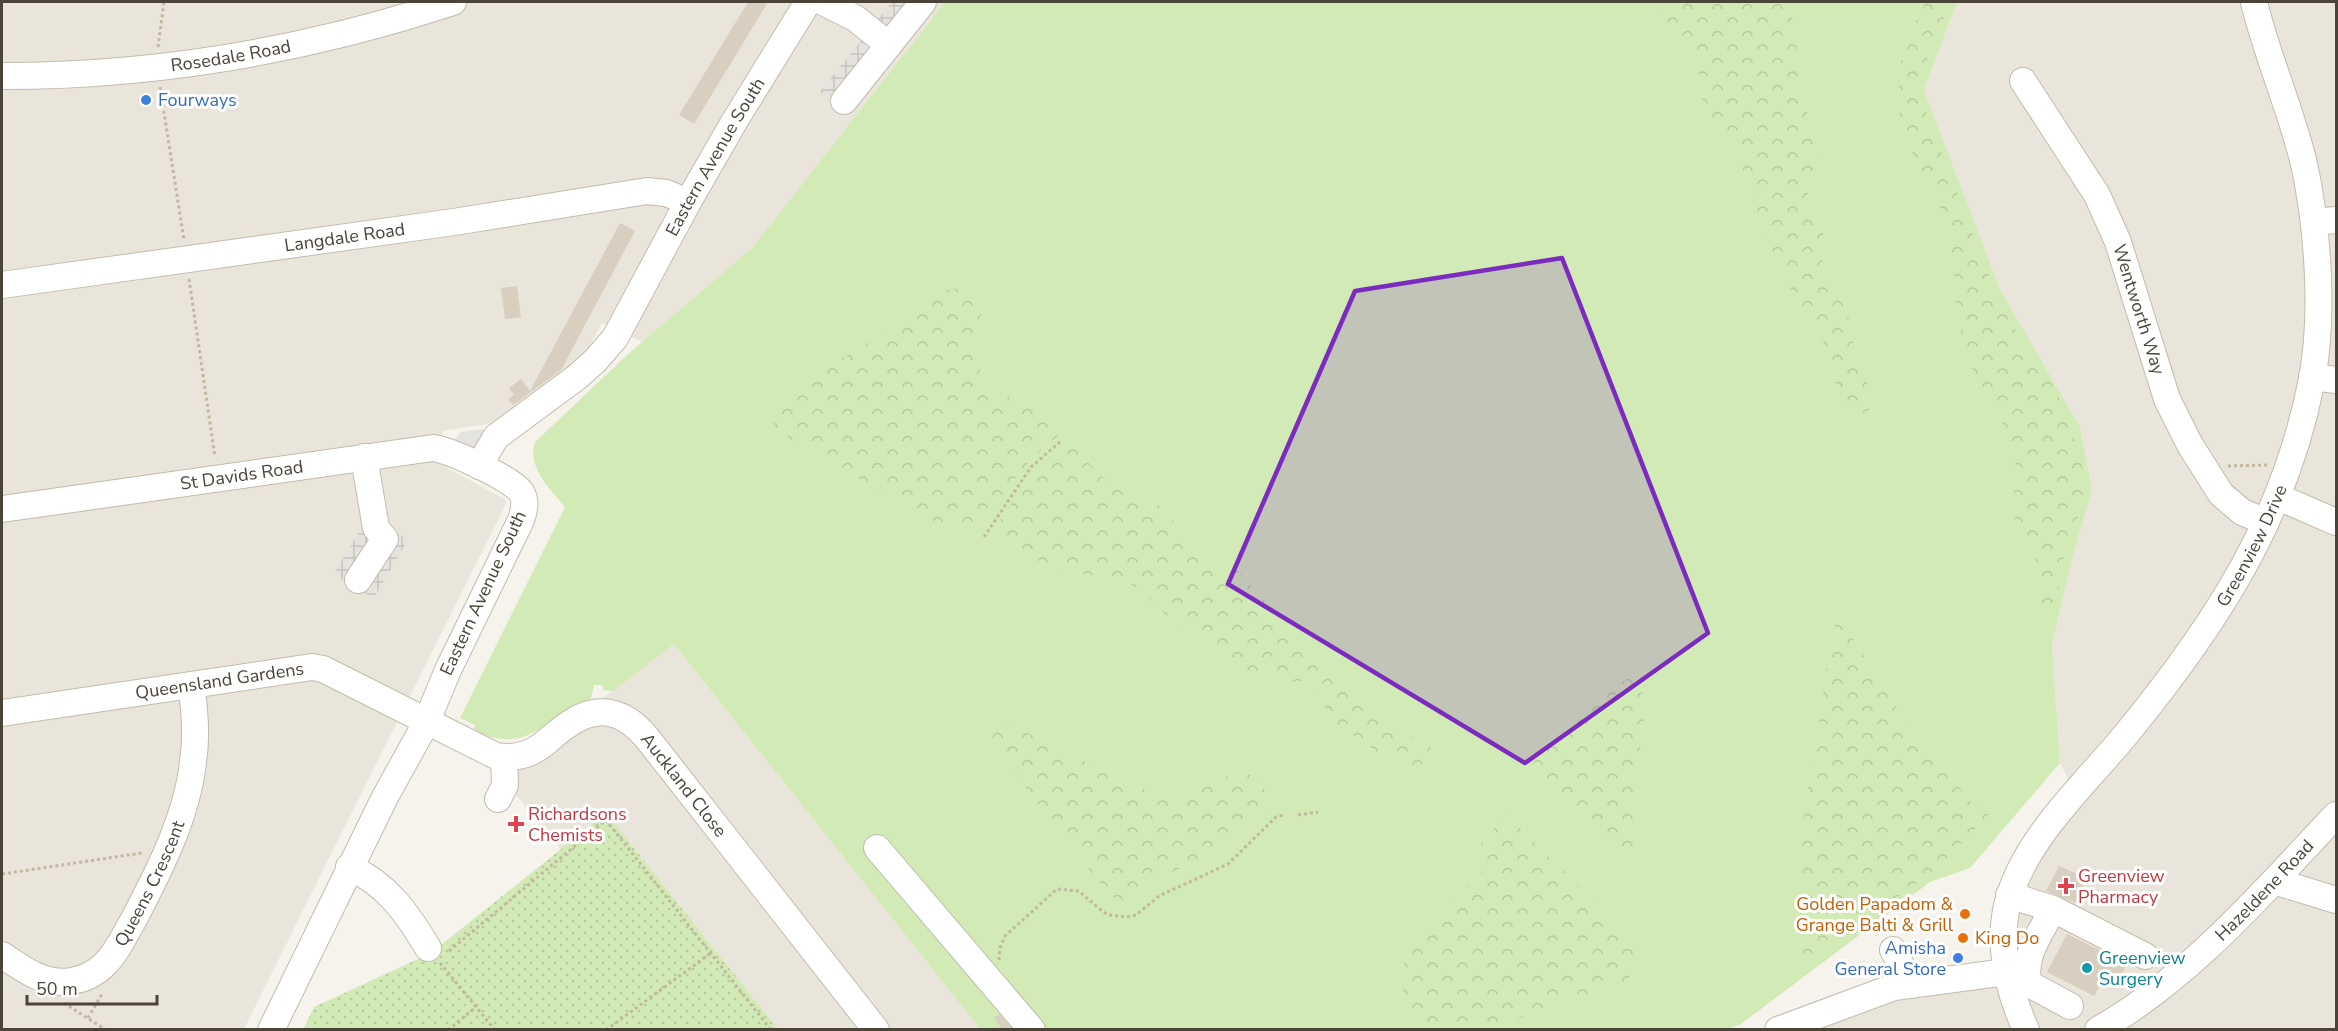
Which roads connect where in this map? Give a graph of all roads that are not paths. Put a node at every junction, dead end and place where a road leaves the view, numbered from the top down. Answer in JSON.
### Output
{"nodes":[{"id":1,"x":453,"y":2,"type":"edge"},
{"id":2,"x":808,"y":2,"type":"edge"},
{"id":3,"x":823,"y":2,"type":"edge"},
{"id":4,"x":923,"y":2,"type":"edge"},
{"id":5,"x":2254,"y":2,"type":"edge"},
{"id":6,"x":889,"y":45,"type":"junction"},
{"id":7,"x":2,"y":76,"type":"edge"},
{"id":8,"x":2023,"y":81,"type":"dead end"},
{"id":9,"x":844,"y":101,"type":"dead end"},
{"id":10,"x":688,"y":202,"type":"junction"},
{"id":11,"x":2326,"y":221,"type":"edge"},
{"id":12,"x":2,"y":285,"type":"edge"},
{"id":13,"x":2324,"y":378,"type":"edge"},
{"id":14,"x":364,"y":457,"type":"junction"},
{"id":15,"x":479,"y":466,"type":"junction"},
{"id":16,"x":2278,"y":497,"type":"junction"},
{"id":17,"x":2,"y":509,"type":"edge"},
{"id":18,"x":2266,"y":522,"type":"junction"},
{"id":19,"x":2337,"y":522,"type":"edge"},
{"id":20,"x":358,"y":580,"type":"dead end"},
{"id":21,"x":192,"y":685,"type":"junction"},
{"id":22,"x":2,"y":713,"type":"edge"},
{"id":23,"x":426,"y":723,"type":"junction"},
{"id":24,"x":504,"y":757,"type":"junction"},
{"id":25,"x":498,"y":799,"type":"dead end"},
{"id":26,"x":2337,"y":815,"type":"edge"},
{"id":27,"x":877,"y":848,"type":"dead end"},
{"id":28,"x":349,"y":867,"type":"junction"},
{"id":29,"x":2274,"y":881,"type":"junction"},
{"id":30,"x":2009,"y":896,"type":"junction"},
{"id":31,"x":2337,"y":900,"type":"edge"},
{"id":32,"x":2053,"y":909,"type":"junction"},
{"id":33,"x":1893,"y":950,"type":"dead end"},
{"id":34,"x":433,"y":954,"type":"road end"},
{"id":35,"x":2,"y":956,"type":"edge"},
{"id":36,"x":2145,"y":956,"type":"dead end"},
{"id":37,"x":2006,"y":972,"type":"junction"},
{"id":38,"x":1911,"y":985,"type":"junction"},
{"id":39,"x":2070,"y":1006,"type":"dead end"},
{"id":40,"x":2105,"y":1028,"type":"edge"},
{"id":41,"x":271,"y":1029,"type":"edge"},
{"id":42,"x":876,"y":1029,"type":"edge"},
{"id":43,"x":1032,"y":1029,"type":"edge"},
{"id":44,"x":1778,"y":1029,"type":"edge"},
{"id":45,"x":2026,"y":1029,"type":"edge"}],
"edges":[{"from":1,"to":7,"type":"street","name":"Rosedale Road"},
{"from":2,"to":10,"type":"street","name":"Eastern Avenue South"},
{"from":3,"to":6,"type":"street"},
{"from":4,"to":6,"type":"street"},
{"from":5,"to":11,"type":"street","name":"Greenview Drive"},
{"from":6,"to":9,"type":"street"},
{"from":8,"to":18,"type":"street","name":"Wentworth Way"},
{"from":10,"to":12,"type":"street","name":"Langdale Road"},
{"from":10,"to":15,"type":"street","name":"Eastern Avenue South"},
{"from":11,"to":13,"type":"street","name":"Greenview Drive"},
{"from":13,"to":16,"type":"street","name":"Greenview Drive"},
{"from":14,"to":15,"type":"street","name":"St Davids Road"},
{"from":14,"to":17,"type":"street","name":"St Davids Road"},
{"from":14,"to":20,"type":"street"},
{"from":15,"to":23,"type":"street","name":"Eastern Avenue South"},
{"from":16,"to":18,"type":"street","name":"Greenview Drive"},
{"from":16,"to":19,"type":"street"},
{"from":18,"to":30,"type":"street","name":"Greenview Drive"},
{"from":21,"to":22,"type":"street","name":"Queensland Gardens"},
{"from":21,"to":23,"type":"street","name":"Queensland Gardens"},
{"from":21,"to":35,"type":"street","name":"Queens Crescent"},
{"from":23,"to":24,"type":"street"},
{"from":23,"to":28,"type":"street","name":"Eastern Avenue South"},
{"from":24,"to":25,"type":"street"},
{"from":24,"to":42,"type":"street","name":"Auckland Close"},
{"from":26,"to":29,"type":"street","name":"Hazeldene Road"},
{"from":27,"to":43,"type":"street"},
{"from":28,"to":34,"type":"street"},
{"from":28,"to":41,"type":"street","name":"Eastern Avenue South"},
{"from":29,"to":31,"type":"street"},
{"from":29,"to":40,"type":"street","name":"Hazeldene Road"},
{"from":30,"to":32,"type":"street"},
{"from":30,"to":37,"type":"street","name":"Greenview Drive"},
{"from":32,"to":36,"type":"street"},
{"from":32,"to":39,"type":"street"},
{"from":33,"to":38,"type":"street"},
{"from":37,"to":38,"type":"street"},
{"from":37,"to":45,"type":"street","name":"Greenview Drive"},
{"from":38,"to":44,"type":"street"}]}
